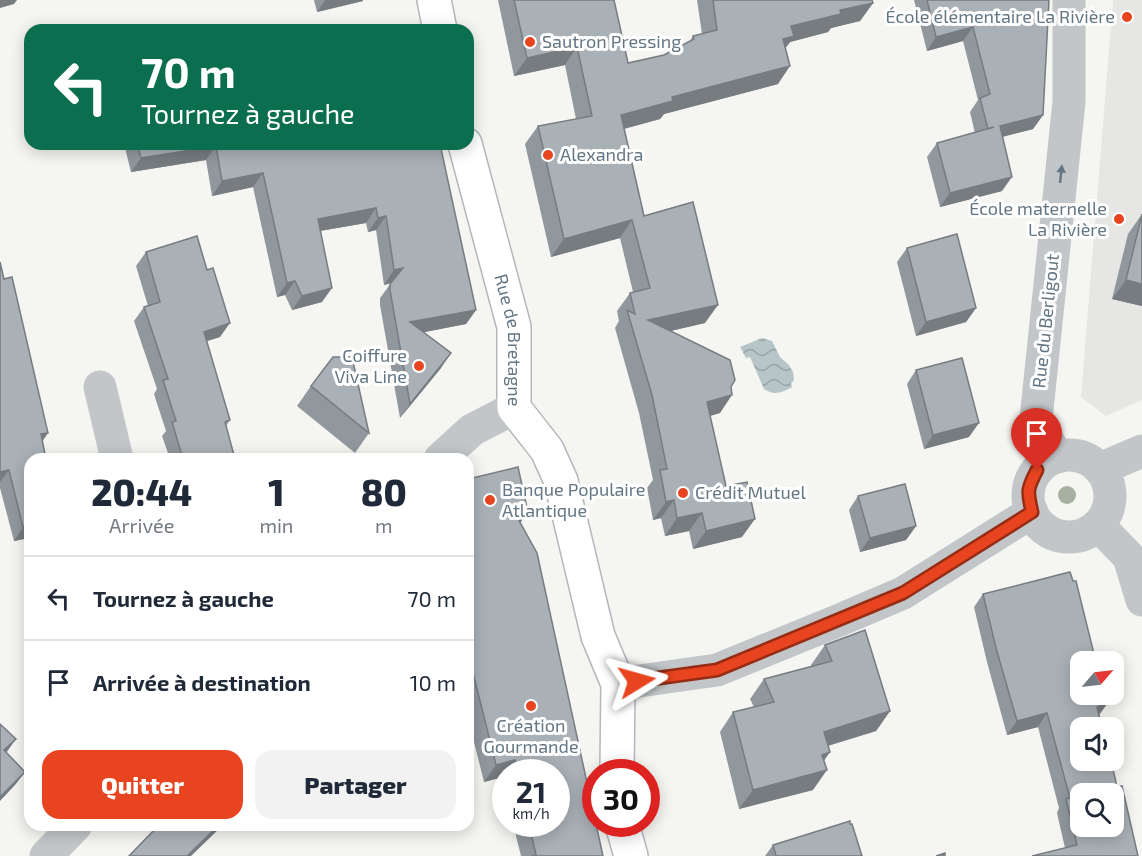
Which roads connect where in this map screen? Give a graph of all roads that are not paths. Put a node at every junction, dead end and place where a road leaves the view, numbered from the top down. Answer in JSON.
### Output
{"nodes":[{"id":1,"x":434,"y":0,"type":"edge"},
{"id":2,"x":1069,"y":0,"type":"edge"},
{"id":3,"x":439,"y":24,"type":"edge"},
{"id":4,"x":467,"y":150,"type":"edge"},
{"id":5,"x":100,"y":387,"type":"dead end"},
{"id":6,"x":514,"y":408,"type":"junction"},
{"id":7,"x":1142,"y":451,"type":"edge"},
{"id":8,"x":116,"y":453,"type":"edge"},
{"id":9,"x":447,"y":453,"type":"edge"},
{"id":10,"x":1057,"y":457,"type":"junction"},
{"id":11,"x":1100,"y":469,"type":"junction"},
{"id":12,"x":1032,"y":512,"type":"junction"},
{"id":13,"x":1098,"y":525,"type":"junction"},
{"id":14,"x":1142,"y":600,"type":"edge"},
{"id":15,"x":618,"y":684,"type":"junction"},
{"id":16,"x":617,"y":759,"type":"edge"},
{"id":17,"x":70,"y":831,"type":"edge"},
{"id":18,"x":626,"y":837,"type":"edge"},
{"id":19,"x":46,"y":856,"type":"edge"},
{"id":20,"x":632,"y":856,"type":"edge"}],
"edges":[{"from":1,"to":3,"type":"main road"},
{"from":10,"to":2,"type":"street","name":"Rue du Berligout","one_way":true},
{"from":4,"to":6,"type":"main road","name":"Rue de Bretagne"},
{"from":5,"to":8,"type":"street"},
{"from":6,"to":9,"type":"street"},
{"from":6,"to":15,"type":"main road","name":"Rue de Bretagne"},
{"from":7,"to":11,"type":"street"},
{"from":10,"to":11,"type":"street"},
{"from":10,"to":12,"type":"street"},
{"from":11,"to":13,"type":"street"},
{"from":12,"to":13,"type":"street"},
{"from":12,"to":15,"type":"street"},
{"from":13,"to":14,"type":"street"},
{"from":15,"to":16,"type":"main road","name":"Rue de Bretagne"},
{"from":17,"to":19,"type":"street"},
{"from":18,"to":20,"type":"main road"}]}
